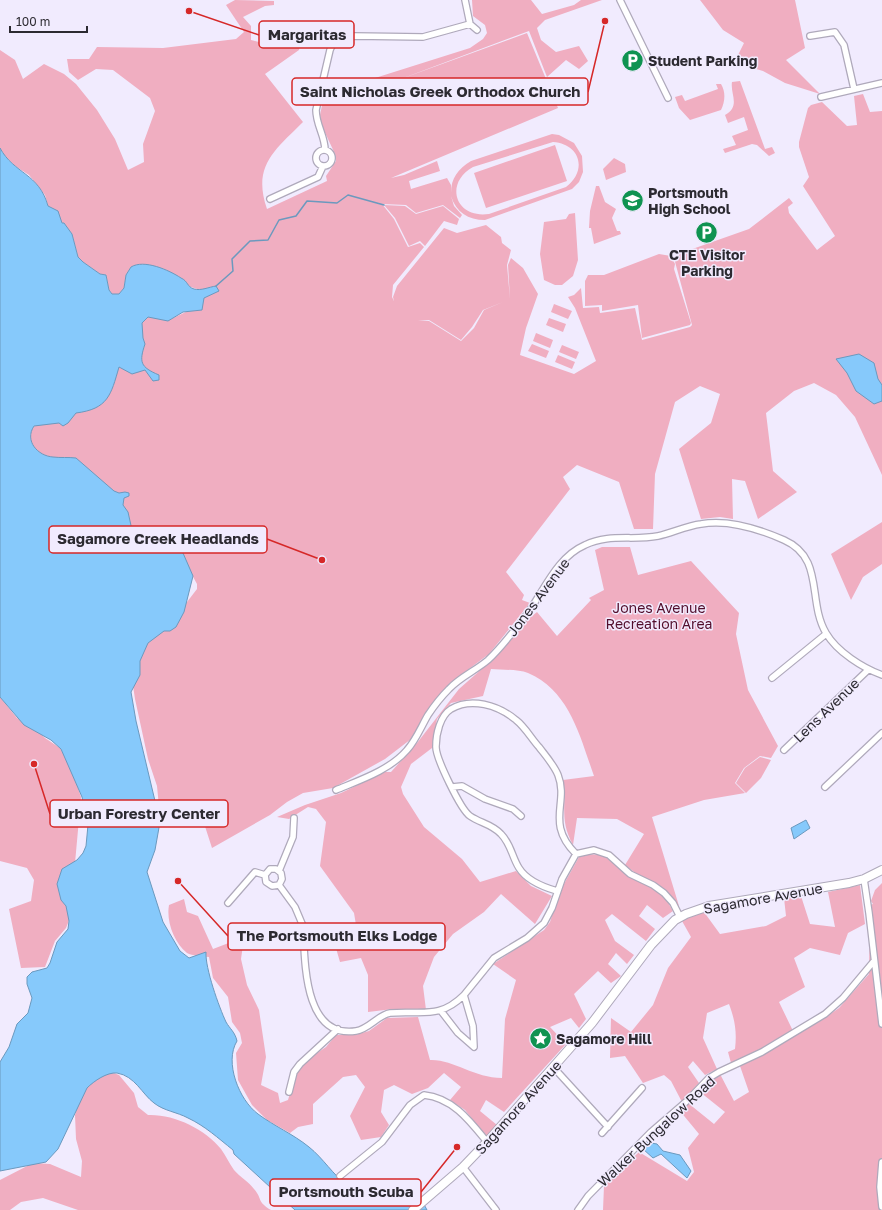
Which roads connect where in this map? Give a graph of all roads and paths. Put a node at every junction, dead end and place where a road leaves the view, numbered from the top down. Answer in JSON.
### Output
{"nodes":[{"id":1,"x":465,"y":0,"type":"edge"},
{"id":2,"x":620,"y":0,"type":"edge"},
{"id":3,"x":470,"y":24,"type":"junction"},
{"id":4,"x":477,"y":30,"type":"dead end"},
{"id":5,"x":810,"y":36,"type":"dead end"},
{"id":6,"x":882,"y":83,"type":"edge"},
{"id":7,"x":854,"y":89,"type":"junction"},
{"id":8,"x":821,"y":97,"type":"dead end"},
{"id":9,"x":668,"y":98,"type":"dead end"},
{"id":10,"x":325,"y":150,"type":"junction"},
{"id":11,"x":323,"y":166,"type":"junction"},
{"id":12,"x":270,"y":199,"type":"dead end"},
{"id":13,"x":826,"y":634,"type":"junction"},
{"id":14,"x":868,"y":670,"type":"junction"},
{"id":15,"x":882,"y":675,"type":"edge"},
{"id":16,"x":772,"y":678,"type":"dead end"},
{"id":17,"x":882,"y":733,"type":"edge"},
{"id":18,"x":877,"y":738,"type":"junction"},
{"id":19,"x":882,"y":743,"type":"edge"},
{"id":20,"x":784,"y":750,"type":"dead end"},
{"id":21,"x":825,"y":786,"type":"dead end"},
{"id":22,"x":452,"y":787,"type":"junction"},
{"id":23,"x":336,"y":790,"type":"dead end"},
{"id":24,"x":521,"y":816,"type":"dead end"},
{"id":25,"x":294,"y":818,"type":"dead end"},
{"id":26,"x":576,"y":854,"type":"junction"},
{"id":27,"x":882,"y":870,"type":"edge"},
{"id":28,"x":279,"y":871,"type":"junction"},
{"id":29,"x":265,"y":875,"type":"junction"},
{"id":30,"x":864,"y":879,"type":"junction"},
{"id":31,"x":279,"y":885,"type":"junction"},
{"id":32,"x":557,"y":891,"type":"junction"},
{"id":33,"x":228,"y":903,"type":"dead end"},
{"id":34,"x":680,"y":917,"type":"junction"},
{"id":35,"x":874,"y":962,"type":"junction"},
{"id":36,"x":880,"y":986,"type":"edge"},
{"id":37,"x":464,"y":995,"type":"junction"},
{"id":38,"x":441,"y":1011,"type":"junction"},
{"id":39,"x":882,"y":1024,"type":"edge"},
{"id":40,"x":338,"y":1030,"type":"junction"},
{"id":41,"x":554,"y":1068,"type":"junction"},
{"id":42,"x":642,"y":1088,"type":"dead end"},
{"id":43,"x":289,"y":1092,"type":"dead end"},
{"id":44,"x":608,"y":1127,"type":"junction"},
{"id":45,"x":602,"y":1133,"type":"dead end"},
{"id":46,"x":487,"y":1142,"type":"junction"},
{"id":47,"x":882,"y":1162,"type":"edge"},
{"id":48,"x":463,"y":1167,"type":"junction"},
{"id":49,"x":340,"y":1176,"type":"dead end"},
{"id":50,"x":882,"y":1207,"type":"edge"},
{"id":51,"x":413,"y":1210,"type":"edge"},
{"id":52,"x":496,"y":1210,"type":"edge"},
{"id":53,"x":578,"y":1210,"type":"edge"}],
"edges":[{"from":1,"to":3,"type":"street"},
{"from":2,"to":9,"type":"street"},
{"from":3,"to":4,"type":"street"},
{"from":3,"to":10,"type":"street"},
{"from":5,"to":7,"type":"street"},
{"from":6,"to":7,"type":"street"},
{"from":7,"to":8,"type":"street"},
{"from":10,"to":11,"type":"street"},
{"from":10,"to":11,"type":"street"},
{"from":11,"to":12,"type":"street"},
{"from":13,"to":14,"type":"street","name":"Jones Avenue"},
{"from":13,"to":16,"type":"street"},
{"from":13,"to":23,"type":"street","name":"Jones Avenue"},
{"from":14,"to":15,"type":"street","name":"Jones Avenue"},
{"from":14,"to":20,"type":"street","name":"Lens Avenue"},
{"from":17,"to":18,"type":"street"},
{"from":18,"to":19,"type":"street"},
{"from":18,"to":21,"type":"street"},
{"from":22,"to":24,"type":"street"},
{"from":22,"to":26,"type":"street"},
{"from":22,"to":32,"type":"street"},
{"from":25,"to":28,"type":"street"},
{"from":26,"to":32,"type":"street"},
{"from":26,"to":34,"type":"street"},
{"from":27,"to":30,"type":"main road","name":"Sagamore Avenue"},
{"from":28,"to":29,"type":"street"},
{"from":28,"to":31,"type":"street"},
{"from":29,"to":31,"type":"street"},
{"from":29,"to":33,"type":"street"},
{"from":30,"to":34,"type":"main road","name":"Sagamore Avenue"},
{"from":30,"to":35,"type":"street"},
{"from":31,"to":40,"type":"street"},
{"from":32,"to":37,"type":"street"},
{"from":34,"to":41,"type":"main road","name":"Sagamore Avenue"},
{"from":35,"to":36,"type":"street"},
{"from":35,"to":53,"type":"street","name":"Walker Bungalow Road"},
{"from":36,"to":39,"type":"street"},
{"from":37,"to":38,"type":"street"},
{"from":37,"to":38,"type":"street"},
{"from":38,"to":40,"type":"street"},
{"from":40,"to":43,"type":"street"},
{"from":41,"to":44,"type":"street"},
{"from":41,"to":46,"type":"main road","name":"Sagamore Avenue"},
{"from":42,"to":44,"type":"street"},
{"from":44,"to":45,"type":"street"},
{"from":46,"to":48,"type":"main road","name":"Sagamore Avenue"},
{"from":46,"to":49,"type":"street"},
{"from":47,"to":50,"type":"street"},
{"from":48,"to":51,"type":"main road","name":"Sagamore Avenue"},
{"from":48,"to":52,"type":"street"}]}
